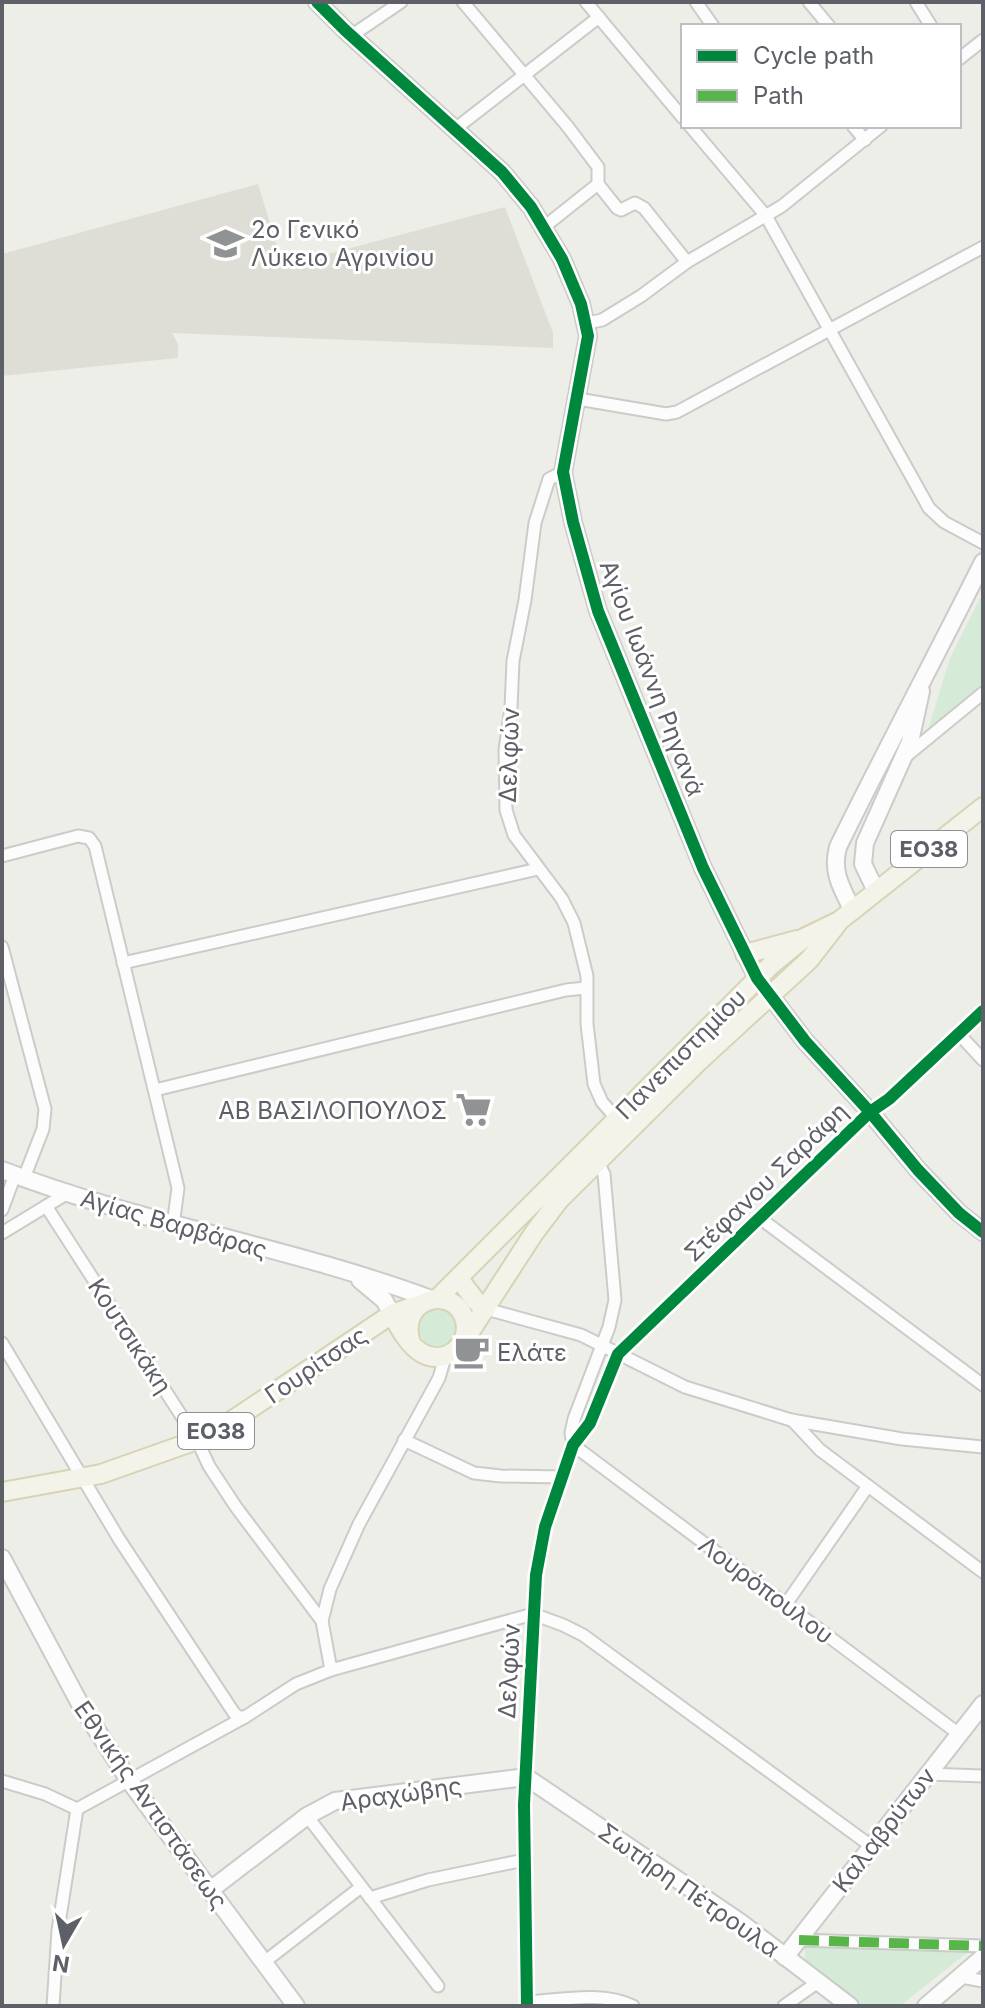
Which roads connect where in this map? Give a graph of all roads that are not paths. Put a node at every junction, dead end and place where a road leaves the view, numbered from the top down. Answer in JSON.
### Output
{"nodes":[{"id":1,"x":317,"y":2,"type":"edge"},
{"id":2,"x":401,"y":2,"type":"edge"},
{"id":3,"x":463,"y":2,"type":"edge"},
{"id":4,"x":696,"y":2,"type":"edge"},
{"id":5,"x":809,"y":2,"type":"edge"},
{"id":6,"x":916,"y":2,"type":"edge"},
{"id":7,"x":590,"y":3,"type":"edge"},
{"id":8,"x":599,"y":17,"type":"junction"},
{"id":9,"x":712,"y":24,"type":"edge"},
{"id":10,"x":827,"y":24,"type":"edge"},
{"id":11,"x":930,"y":24,"type":"edge"},
{"id":12,"x":351,"y":36,"type":"junction"},
{"id":13,"x":983,"y":40,"type":"edge"},
{"id":14,"x":961,"y":57,"type":"edge"},
{"id":15,"x":524,"y":75,"type":"junction"},
{"id":16,"x":681,"y":116,"type":"edge"},
{"id":17,"x":692,"y":128,"type":"edge"},
{"id":18,"x":855,"y":128,"type":"edge"},
{"id":19,"x":879,"y":128,"type":"edge"},
{"id":20,"x":455,"y":129,"type":"junction"},
{"id":21,"x":865,"y":140,"type":"junction"},
{"id":22,"x":598,"y":184,"type":"junction"},
{"id":23,"x":766,"y":216,"type":"junction"},
{"id":24,"x":544,"y":227,"type":"junction"},
{"id":25,"x":983,"y":247,"type":"edge"},
{"id":26,"x":687,"y":262,"type":"junction"},
{"id":27,"x":587,"y":323,"type":"junction"},
{"id":28,"x":829,"y":330,"type":"junction"},
{"id":29,"x":578,"y":399,"type":"junction"},
{"id":30,"x":563,"y":472,"type":"junction"},
{"id":31,"x":983,"y":543,"type":"edge"},
{"id":32,"x":981,"y":570,"type":"edge"},
{"id":33,"x":922,"y":686,"type":"junction"},
{"id":34,"x":983,"y":693,"type":"edge"},
{"id":35,"x":904,"y":758,"type":"junction"},
{"id":36,"x":983,"y":807,"type":"edge"},
{"id":37,"x":2,"y":856,"type":"edge"},
{"id":38,"x":538,"y":869,"type":"junction"},
{"id":39,"x":876,"y":891,"type":"junction"},
{"id":40,"x":846,"y":916,"type":"junction"},
{"id":41,"x":804,"y":938,"type":"junction"},
{"id":42,"x":2,"y":947,"type":"edge"},
{"id":43,"x":745,"y":954,"type":"junction"},
{"id":44,"x":123,"y":963,"type":"junction"},
{"id":45,"x":757,"y":978,"type":"junction"},
{"id":46,"x":586,"y":988,"type":"junction"},
{"id":47,"x":771,"y":994,"type":"junction"},
{"id":48,"x":983,"y":1011,"type":"edge"},
{"id":49,"x":959,"y":1034,"type":"junction"},
{"id":50,"x":983,"y":1060,"type":"edge"},
{"id":51,"x":155,"y":1090,"type":"junction"},
{"id":52,"x":870,"y":1112,"type":"junction"},
{"id":53,"x":623,"y":1124,"type":"junction"},
{"id":54,"x":593,"y":1155,"type":"junction"},
{"id":55,"x":13,"y":1174,"type":"edge"},
{"id":56,"x":66,"y":1194,"type":"junction"},
{"id":57,"x":46,"y":1206,"type":"junction"},
{"id":58,"x":2,"y":1210,"type":"edge"},
{"id":59,"x":761,"y":1219,"type":"junction"},
{"id":60,"x":173,"y":1226,"type":"junction"},
{"id":61,"x":983,"y":1232,"type":"edge"},
{"id":62,"x":2,"y":1233,"type":"edge"},
{"id":63,"x":349,"y":1273,"type":"junction"},
{"id":64,"x":459,"y":1279,"type":"junction"},
{"id":65,"x":429,"y":1301,"type":"junction"},
{"id":66,"x":486,"y":1309,"type":"junction"},
{"id":67,"x":392,"y":1314,"type":"junction"},
{"id":68,"x":612,"y":1315,"type":"junction"},
{"id":69,"x":641,"y":1331,"type":"junction"},
{"id":70,"x":2,"y":1343,"type":"edge"},
{"id":71,"x":411,"y":1343,"type":"junction"},
{"id":72,"x":462,"y":1344,"type":"junction"},
{"id":73,"x":601,"y":1345,"type":"junction"},
{"id":74,"x":618,"y":1354,"type":"junction"},
{"id":75,"x":445,"y":1357,"type":"junction"},
{"id":76,"x":983,"y":1385,"type":"edge"},
{"id":77,"x":791,"y":1420,"type":"junction"},
{"id":78,"x":197,"y":1440,"type":"junction"},
{"id":79,"x":404,"y":1440,"type":"junction"},
{"id":80,"x":573,"y":1445,"type":"junction"},
{"id":81,"x":983,"y":1447,"type":"edge"},
{"id":82,"x":85,"y":1477,"type":"junction"},
{"id":83,"x":562,"y":1477,"type":"junction"},
{"id":84,"x":868,"y":1486,"type":"junction"},
{"id":85,"x":6,"y":1493,"type":"edge"},
{"id":86,"x":2,"y":1558,"type":"edge"},
{"id":87,"x":983,"y":1572,"type":"edge"},
{"id":88,"x":2,"y":1583,"type":"edge"},
{"id":89,"x":20,"y":1596,"type":"junction"},
{"id":90,"x":786,"y":1604,"type":"junction"},
{"id":91,"x":533,"y":1614,"type":"junction"},
{"id":92,"x":322,"y":1621,"type":"junction"},
{"id":93,"x":331,"y":1670,"type":"junction"},
{"id":94,"x":983,"y":1704,"type":"edge"},
{"id":95,"x":245,"y":1717,"type":"junction"},
{"id":96,"x":959,"y":1734,"type":"junction"},
{"id":97,"x":928,"y":1774,"type":"junction"},
{"id":98,"x":983,"y":1776,"type":"edge"},
{"id":99,"x":526,"y":1777,"type":"junction"},
{"id":100,"x":128,"y":1779,"type":"junction"},
{"id":101,"x":2,"y":1781,"type":"edge"},
{"id":102,"x":77,"y":1809,"type":"junction"},
{"id":103,"x":307,"y":1816,"type":"junction"},
{"id":104,"x":871,"y":1846,"type":"junction"},
{"id":105,"x":524,"y":1860,"type":"junction"},
{"id":106,"x":361,"y":1887,"type":"junction"},
{"id":107,"x":209,"y":1891,"type":"junction"},
{"id":108,"x":370,"y":1898,"type":"junction"},
{"id":109,"x":799,"y":1940,"type":"junction"},
{"id":110,"x":983,"y":1946,"type":"edge"},
{"id":111,"x":785,"y":1957,"type":"junction"},
{"id":112,"x":983,"y":1957,"type":"edge"},
{"id":113,"x":263,"y":1963,"type":"junction"},
{"id":114,"x":961,"y":1977,"type":"junction"},
{"id":115,"x":983,"y":1981,"type":"edge"},
{"id":116,"x":818,"y":1982,"type":"junction"},
{"id":117,"x":438,"y":1986,"type":"dead end"},
{"id":118,"x":527,"y":2004,"type":"edge"},
{"id":119,"x":53,"y":2006,"type":"edge"},
{"id":120,"x":296,"y":2006,"type":"edge"},
{"id":121,"x":633,"y":2006,"type":"edge"},
{"id":122,"x":784,"y":2006,"type":"edge"},
{"id":123,"x":850,"y":2006,"type":"edge"},
{"id":124,"x":926,"y":2006,"type":"edge"}],
"edges":[{"from":1,"to":12,"type":"street","name":"Αγίου Ιωάννη Ρηγανά"},
{"from":2,"to":12,"type":"street"},
{"from":3,"to":15,"type":"street"},
{"from":4,"to":9,"type":"street"},
{"from":5,"to":10,"type":"street"},
{"from":6,"to":11,"type":"street"},
{"from":7,"to":8,"type":"street"},
{"from":8,"to":15,"type":"street"},
{"from":8,"to":16,"type":"street"},
{"from":12,"to":20,"type":"street","name":"Αγίου Ιωάννη Ρηγανά"},
{"from":13,"to":14,"type":"street"},
{"from":15,"to":20,"type":"street"},
{"from":15,"to":22,"type":"street"},
{"from":17,"to":23,"type":"street"},
{"from":18,"to":21,"type":"street"},
{"from":19,"to":21,"type":"street"},
{"from":20,"to":24,"type":"street","name":"Αγίου Ιωάννη Ρηγανά"},
{"from":21,"to":23,"type":"street"},
{"from":22,"to":24,"type":"street"},
{"from":22,"to":26,"type":"street"},
{"from":23,"to":26,"type":"street"},
{"from":23,"to":28,"type":"street"},
{"from":24,"to":27,"type":"street","name":"Αγίου Ιωάννη Ρηγανά"},
{"from":25,"to":28,"type":"street"},
{"from":26,"to":27,"type":"street"},
{"from":27,"to":29,"type":"street","name":"Αγίου Ιωάννη Ρηγανά"},
{"from":28,"to":29,"type":"street"},
{"from":28,"to":31,"type":"street"},
{"from":29,"to":30,"type":"street","name":"Αγίου Ιωάννη Ρηγανά"},
{"from":30,"to":38,"type":"street","name":"Δελφών"},
{"from":30,"to":43,"type":"street","name":"Αγίου Ιωάννη Ρηγανά"},
{"from":32,"to":33,"type":"street"},
{"from":33,"to":35,"type":"street"},
{"from":33,"to":40,"type":"street"},
{"from":34,"to":35,"type":"street"},
{"from":35,"to":39,"type":"street"},
{"from":36,"to":39,"type":"main road","number":"ΕΟ38"},
{"from":37,"to":44,"type":"street"},
{"from":38,"to":44,"type":"street"},
{"from":38,"to":46,"type":"street","name":"Δελφών"},
{"from":39,"to":40,"type":"main road","number":"ΕΟ38"},
{"from":40,"to":41,"type":"main road","name":"Πανεπιστημίου","number":"ΕΟ38"},
{"from":40,"to":47,"type":"main road","name":"Πανεπιστημίου","number":"ΕΟ38"},
{"from":41,"to":43,"type":"main road"},
{"from":41,"to":45,"type":"main road","name":"Πανεπιστημίου","number":"ΕΟ38"},
{"from":42,"to":55,"type":"street"},
{"from":43,"to":45,"type":"street","name":"Αγίου Ιωάννη Ρηγανά"},
{"from":44,"to":51,"type":"street"},
{"from":45,"to":47,"type":"street","name":"Αγίου Ιωάννη Ρηγανά"},
{"from":45,"to":53,"type":"main road","name":"Πανεπιστημίου","number":"ΕΟ38"},
{"from":46,"to":51,"type":"street"},
{"from":46,"to":53,"type":"street","name":"Δελφών"},
{"from":47,"to":52,"type":"street","name":"Αγίου Ιωάννη Ρηγανά"},
{"from":47,"to":53,"type":"main road","name":"Πανεπιστημίου","number":"ΕΟ38"},
{"from":48,"to":49,"type":"street","name":"Στέφανου Σαράφη"},
{"from":49,"to":50,"type":"street"},
{"from":49,"to":52,"type":"street","name":"Στέφανου Σαράφη"},
{"from":51,"to":60,"type":"street"},
{"from":52,"to":59,"type":"street","name":"Στέφανου Σαράφη"},
{"from":52,"to":61,"type":"street","name":"Αγίου Ιωάννη Ρηγανά"},
{"from":53,"to":54,"type":"main road","name":"Πανεπιστημίου","number":"ΕΟ38"},
{"from":54,"to":64,"type":"main road","name":"Πανεπιστημίου","number":"ΕΟ38"},
{"from":54,"to":66,"type":"main road","name":"Πανεπιστημίου","number":"ΕΟ38"},
{"from":54,"to":68,"type":"street","name":"Δελφών"},
{"from":55,"to":56,"type":"street","name":"Αγίας Βαρβάρας"},
{"from":55,"to":58,"type":"street"},
{"from":56,"to":57,"type":"street"},
{"from":56,"to":60,"type":"street","name":"Αγίας Βαρβάρας"},
{"from":57,"to":62,"type":"street"},
{"from":57,"to":78,"type":"street","name":"Κουτσικάκη"},
{"from":59,"to":69,"type":"street","name":"Στέφανου Σαράφη"},
{"from":59,"to":76,"type":"street"},
{"from":60,"to":63,"type":"street","name":"Αγίας Βαρβάρας"},
{"from":63,"to":65,"type":"street","name":"Αγίας Βαρβάρας"},
{"from":63,"to":67,"type":"street","name":"Αγίας Βαρβάρας"},
{"from":64,"to":65,"type":"main road","name":"Πανεπιστημίου","number":"ΕΟ38"},
{"from":64,"to":66,"type":"main road"},
{"from":65,"to":67,"type":"main road","name":"Γουρίτσας","number":"ΕΟ38"},
{"from":65,"to":71,"type":"main road"},
{"from":65,"to":72,"type":"main road"},
{"from":66,"to":72,"type":"main road","name":"Πανεπιστημίου","number":"ΕΟ38"},
{"from":66,"to":73,"type":"street"},
{"from":67,"to":71,"type":"main road","name":"Γουρίτσας"},
{"from":67,"to":78,"type":"main road","name":"Γουρίτσας","number":"ΕΟ38"},
{"from":68,"to":69,"type":"street"},
{"from":68,"to":73,"type":"street","name":"Δελφών"},
{"from":69,"to":74,"type":"street","name":"Στέφανου Σαράφη"},
{"from":70,"to":82,"type":"street"},
{"from":71,"to":75,"type":"main road"},
{"from":72,"to":75,"type":"main road","number":"ΕΟ38"},
{"from":73,"to":74,"type":"street"},
{"from":73,"to":80,"type":"street","name":"Δελφών"},
{"from":74,"to":77,"type":"street"},
{"from":74,"to":80,"type":"street","name":"Δελφών"},
{"from":75,"to":79,"type":"street"},
{"from":77,"to":81,"type":"street"},
{"from":77,"to":84,"type":"street"},
{"from":78,"to":82,"type":"main road","name":"Γουρίτσας","number":"ΕΟ38"},
{"from":78,"to":92,"type":"street","name":"Κουτσικάκη"},
{"from":79,"to":83,"type":"street"},
{"from":79,"to":92,"type":"street"},
{"from":80,"to":83,"type":"street","name":"Δελφών"},
{"from":80,"to":90,"type":"street","name":"Λουρόπουλου"},
{"from":82,"to":85,"type":"main road","name":"Γουρίτσας","number":"ΕΟ38"},
{"from":82,"to":95,"type":"street"},
{"from":83,"to":91,"type":"street","name":"Δελφών"},
{"from":84,"to":87,"type":"street"},
{"from":84,"to":90,"type":"street"},
{"from":86,"to":89,"type":"street","name":"Εθνικής Αντιστάσεως"},
{"from":88,"to":89,"type":"street","name":"Εθνικής Αντιστάσεως"},
{"from":89,"to":100,"type":"street","name":"Εθνικής Αντιστάσεως"},
{"from":90,"to":96,"type":"street","name":"Λουρόπουλου"},
{"from":91,"to":93,"type":"street"},
{"from":91,"to":99,"type":"street","name":"Δελφών"},
{"from":91,"to":104,"type":"street"},
{"from":92,"to":93,"type":"street","name":"Κουτσικάκη"},
{"from":93,"to":95,"type":"street"},
{"from":94,"to":96,"type":"street","name":"Καλαβρύτων"},
{"from":95,"to":100,"type":"street"},
{"from":96,"to":97,"type":"street","name":"Καλαβρύτων"},
{"from":97,"to":98,"type":"street"},
{"from":97,"to":104,"type":"street","name":"Καλαβρύτων"},
{"from":99,"to":103,"type":"street","name":"Αραχώβης"},
{"from":99,"to":105,"type":"street","name":"Δελφών"},
{"from":99,"to":111,"type":"street","name":"Σωτήρη Πέτρουλα"},
{"from":100,"to":102,"type":"street"},
{"from":100,"to":107,"type":"street","name":"Εθνικής Αντιστάσεως"},
{"from":101,"to":102,"type":"street"},
{"from":102,"to":119,"type":"street"},
{"from":103,"to":106,"type":"street"},
{"from":103,"to":107,"type":"street","name":"Αραχώβης"},
{"from":104,"to":109,"type":"street","name":"Καλαβρύτων"},
{"from":105,"to":108,"type":"street"},
{"from":105,"to":118,"type":"street","name":"Δελφών"},
{"from":106,"to":108,"type":"street"},
{"from":106,"to":113,"type":"street"},
{"from":107,"to":113,"type":"street","name":"Εθνικής Αντιστάσεως"},
{"from":108,"to":117,"type":"street"},
{"from":109,"to":110,"type":"street"},
{"from":109,"to":111,"type":"street","name":"Καλαβρύτων"},
{"from":111,"to":116,"type":"street","name":"Σωτήρη Πέτρουλα"},
{"from":112,"to":114,"type":"street"},
{"from":113,"to":120,"type":"street","name":"Εθνικής Αντιστάσεως"},
{"from":114,"to":115,"type":"street"},
{"from":114,"to":124,"type":"street"},
{"from":116,"to":122,"type":"street"},
{"from":116,"to":123,"type":"street","name":"Σωτήρη Πέτρουλα"},
{"from":118,"to":121,"type":"street"}]}
